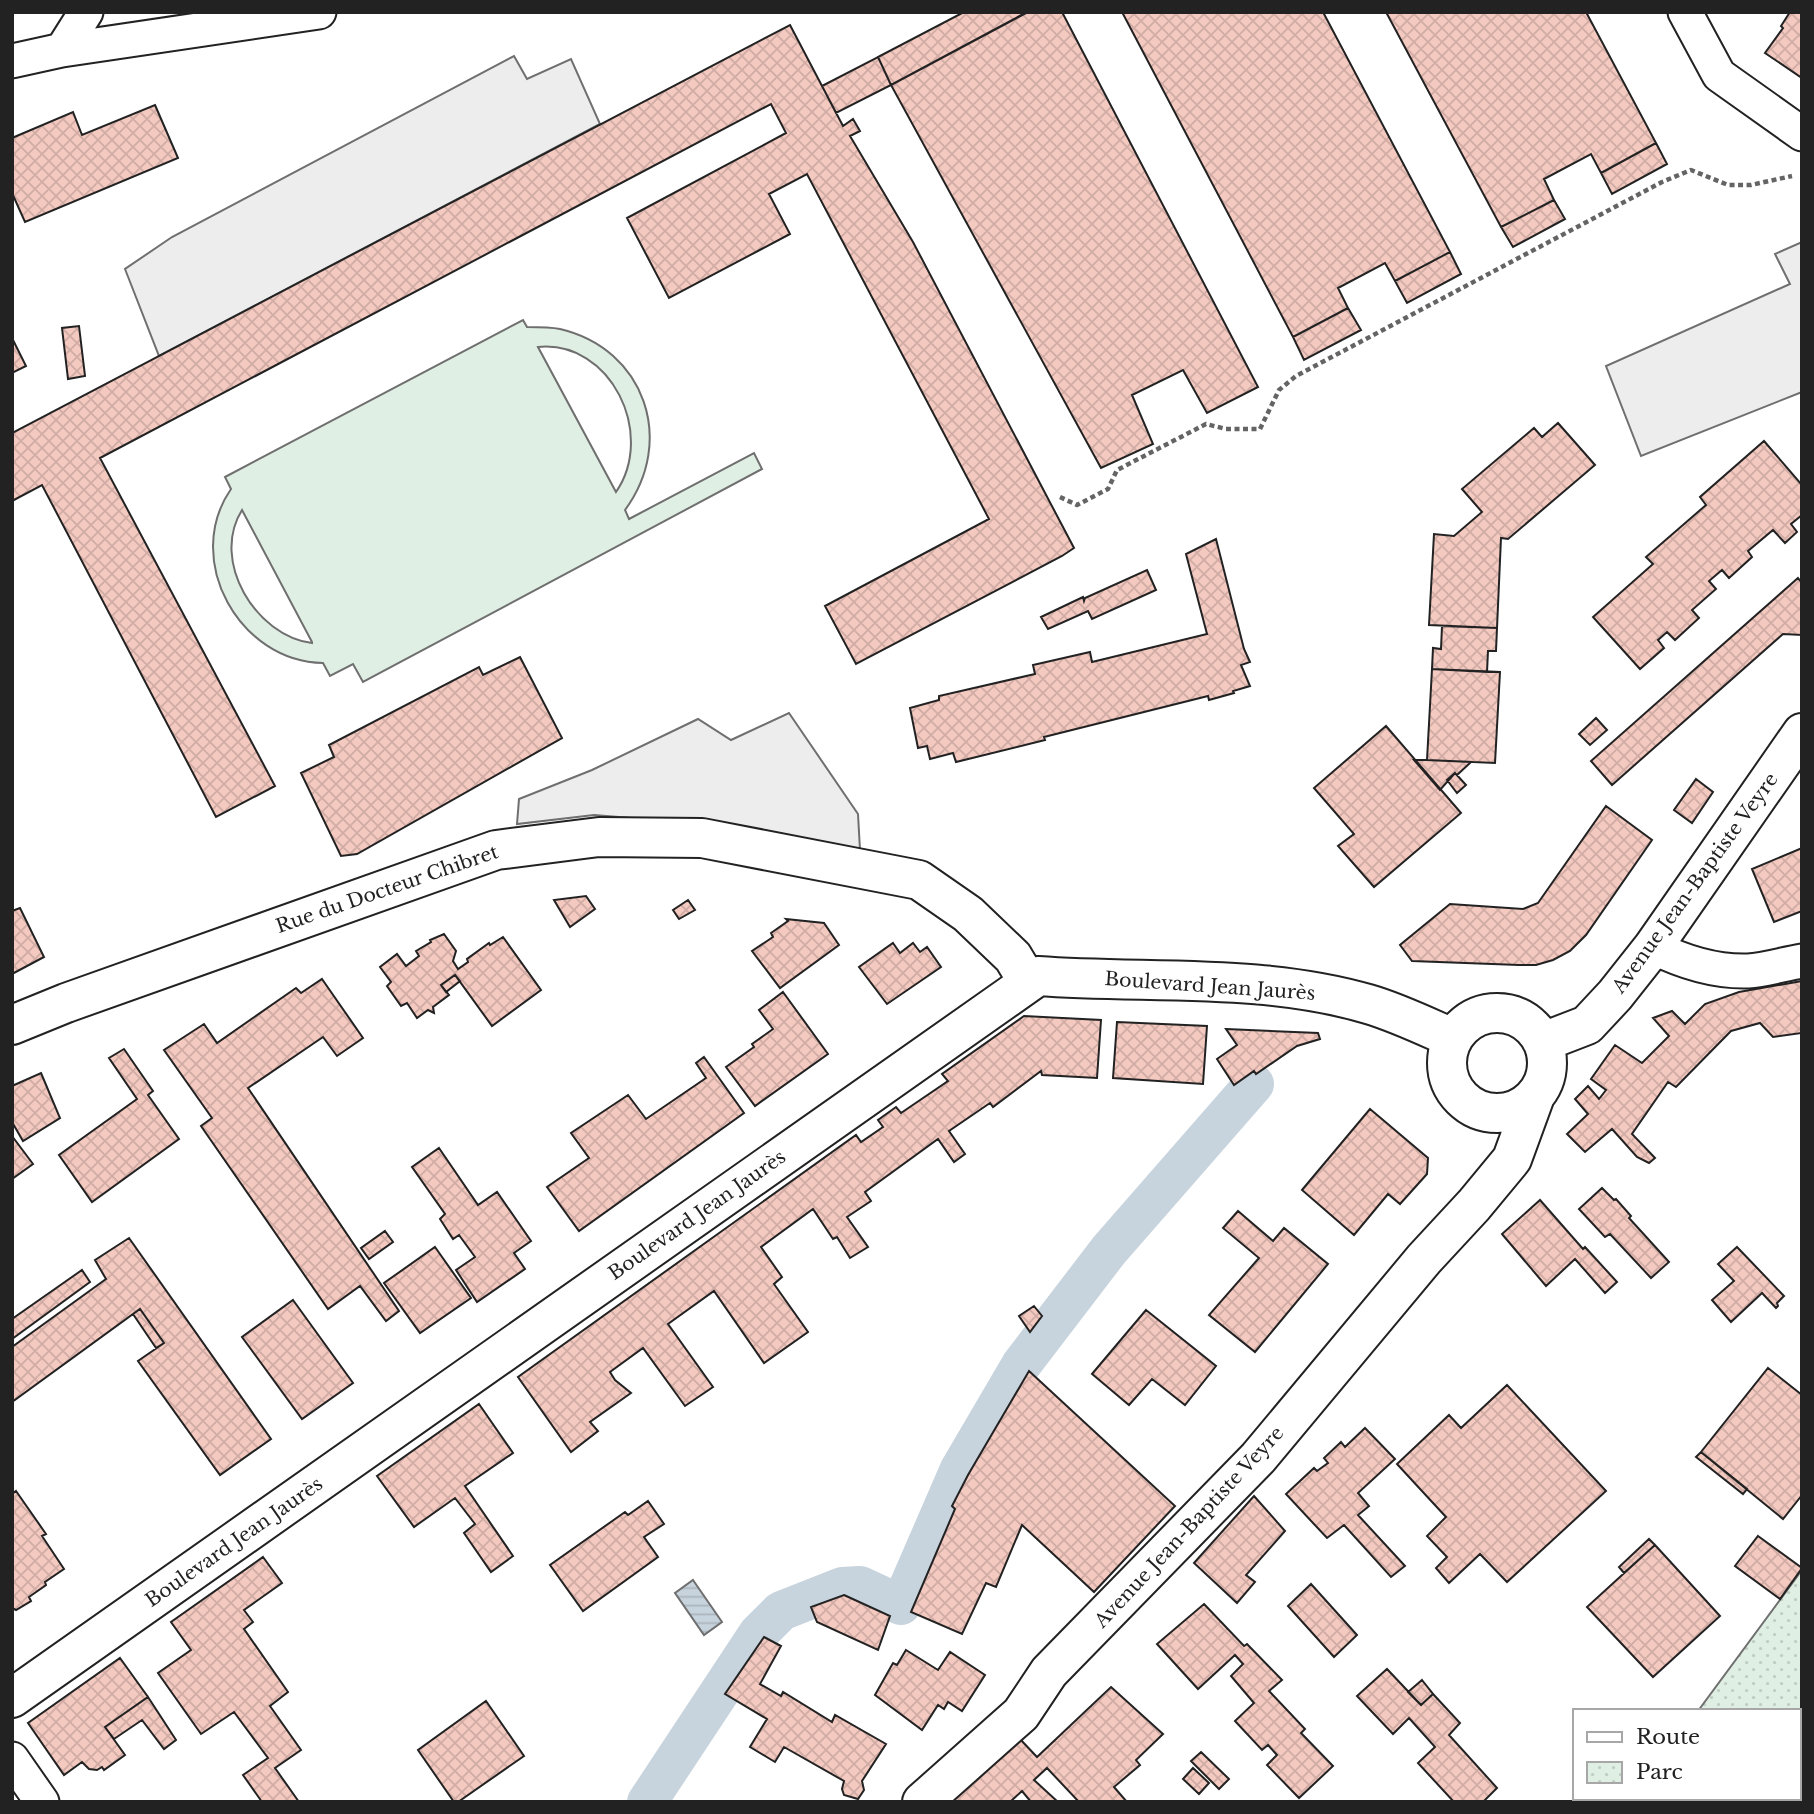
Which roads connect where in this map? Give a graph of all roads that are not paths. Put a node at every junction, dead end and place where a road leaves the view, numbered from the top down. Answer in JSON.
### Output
{"nodes":[{"id":1,"x":86,"y":12,"type":"edge"},
{"id":2,"x":319,"y":12,"type":"edge"},
{"id":3,"x":1685,"y":12,"type":"edge"},
{"id":4,"x":62,"y":50,"type":"junction"},
{"id":5,"x":12,"y":61,"type":"edge"},
{"id":6,"x":1802,"y":134,"type":"edge"},
{"id":7,"x":1802,"y":733,"type":"edge"},
{"id":8,"x":1653,"y":947,"type":"junction"},
{"id":9,"x":1802,"y":961,"type":"edge"},
{"id":10,"x":1028,"y":982,"type":"junction"},
{"id":11,"x":12,"y":1026,"type":"edge"},
{"id":12,"x":1452,"y":1038,"type":"junction"},
{"id":13,"x":1543,"y":1042,"type":"junction"},
{"id":14,"x":1535,"y":1096,"type":"junction"},
{"id":15,"x":1487,"y":1113,"type":"junction"},
{"id":16,"x":1433,"y":1249,"type":"junction"},
{"id":17,"x":12,"y":1698,"type":"edge"},
{"id":18,"x":12,"y":1759,"type":"edge"},
{"id":19,"x":42,"y":1802,"type":"edge"},
{"id":20,"x":922,"y":1802,"type":"edge"}],
"edges":[{"from":1,"to":4,"type":"street"},
{"from":2,"to":4,"type":"street"},
{"from":3,"to":6,"type":"street"},
{"from":4,"to":5,"type":"street"},
{"from":7,"to":8,"type":"main road","name":"Avenue Jean-Baptiste Veyre"},
{"from":8,"to":9,"type":"street"},
{"from":8,"to":13,"type":"main road","name":"Avenue Jean-Baptiste Veyre"},
{"from":10,"to":11,"type":"main road","name":"Rue du Docteur Chibret"},
{"from":10,"to":12,"type":"main road","name":"Boulevard Jean Jaurès"},
{"from":10,"to":17,"type":"main road","name":"Boulevard Jean Jaurès"},
{"from":12,"to":13,"type":"main road"},
{"from":12,"to":15,"type":"main road"},
{"from":13,"to":14,"type":"main road"},
{"from":14,"to":15,"type":"main road"},
{"from":14,"to":16,"type":"main road","name":"Avenue Jean-Baptiste Veyre"},
{"from":15,"to":16,"type":"main road","name":"Avenue Jean-Baptiste Veyre"},
{"from":16,"to":20,"type":"main road","name":"Avenue Jean-Baptiste Veyre"},
{"from":18,"to":19,"type":"street"}]}
